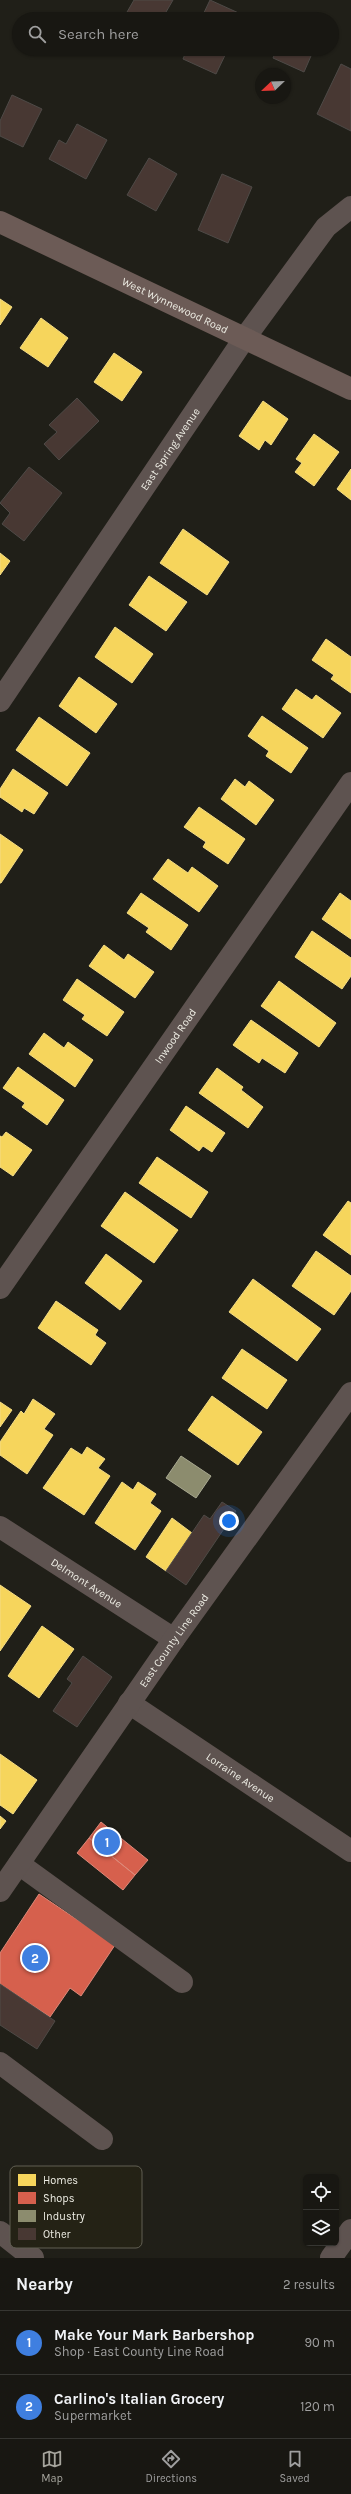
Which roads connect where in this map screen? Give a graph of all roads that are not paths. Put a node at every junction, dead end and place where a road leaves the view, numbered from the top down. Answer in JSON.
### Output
{"nodes":[{"id":1,"x":351,"y":207,"type":"edge"},
{"id":2,"x":0,"y":222,"type":"edge"},
{"id":3,"x":244,"y":340,"type":"junction"},
{"id":4,"x":351,"y":389,"type":"edge"},
{"id":5,"x":1,"y":696,"type":"edge"},
{"id":6,"x":351,"y":783,"type":"edge"},
{"id":7,"x":0,"y":1288,"type":"edge"},
{"id":8,"x":351,"y":1393,"type":"edge"},
{"id":9,"x":0,"y":1527,"type":"edge"},
{"id":10,"x":174,"y":1639,"type":"junction"},
{"id":11,"x":129,"y":1703,"type":"junction"},
{"id":12,"x":351,"y":1852,"type":"edge"},
{"id":13,"x":19,"y":1864,"type":"junction"},
{"id":14,"x":0,"y":1891,"type":"edge"},
{"id":15,"x":182,"y":1982,"type":"dead end"},
{"id":16,"x":0,"y":2063,"type":"edge"},
{"id":17,"x":102,"y":2139,"type":"dead end"},
{"id":18,"x":351,"y":2230,"type":"edge"},
{"id":19,"x":0,"y":2232,"type":"edge"},
{"id":20,"x":10,"y":2240,"type":"edge"},
{"id":21,"x":20,"y":2248,"type":"edge"},
{"id":22,"x":33,"y":2258,"type":"edge"},
{"id":23,"x":331,"y":2258,"type":"edge"}],
"edges":[{"from":1,"to":3,"type":"street","name":"East Spring Avenue"},
{"from":2,"to":3,"type":"main road","name":"West Wynnewood Road"},
{"from":3,"to":4,"type":"main road","name":"West Wynnewood Road"},
{"from":3,"to":5,"type":"street","name":"East Spring Avenue"},
{"from":6,"to":7,"type":"street","name":"Inwood Road"},
{"from":8,"to":10,"type":"street","name":"East County Line Road"},
{"from":9,"to":10,"type":"street","name":"Delmont Avenue"},
{"from":10,"to":11,"type":"street","name":"East County Line Road"},
{"from":11,"to":12,"type":"street","name":"Lorraine Avenue"},
{"from":11,"to":13,"type":"street","name":"East County Line Road"},
{"from":13,"to":14,"type":"street","name":"East County Line Road"},
{"from":13,"to":15,"type":"street"},
{"from":16,"to":17,"type":"street"},
{"from":18,"to":23,"type":"street"},
{"from":19,"to":20,"type":"street"},
{"from":21,"to":22,"type":"street"}]}
